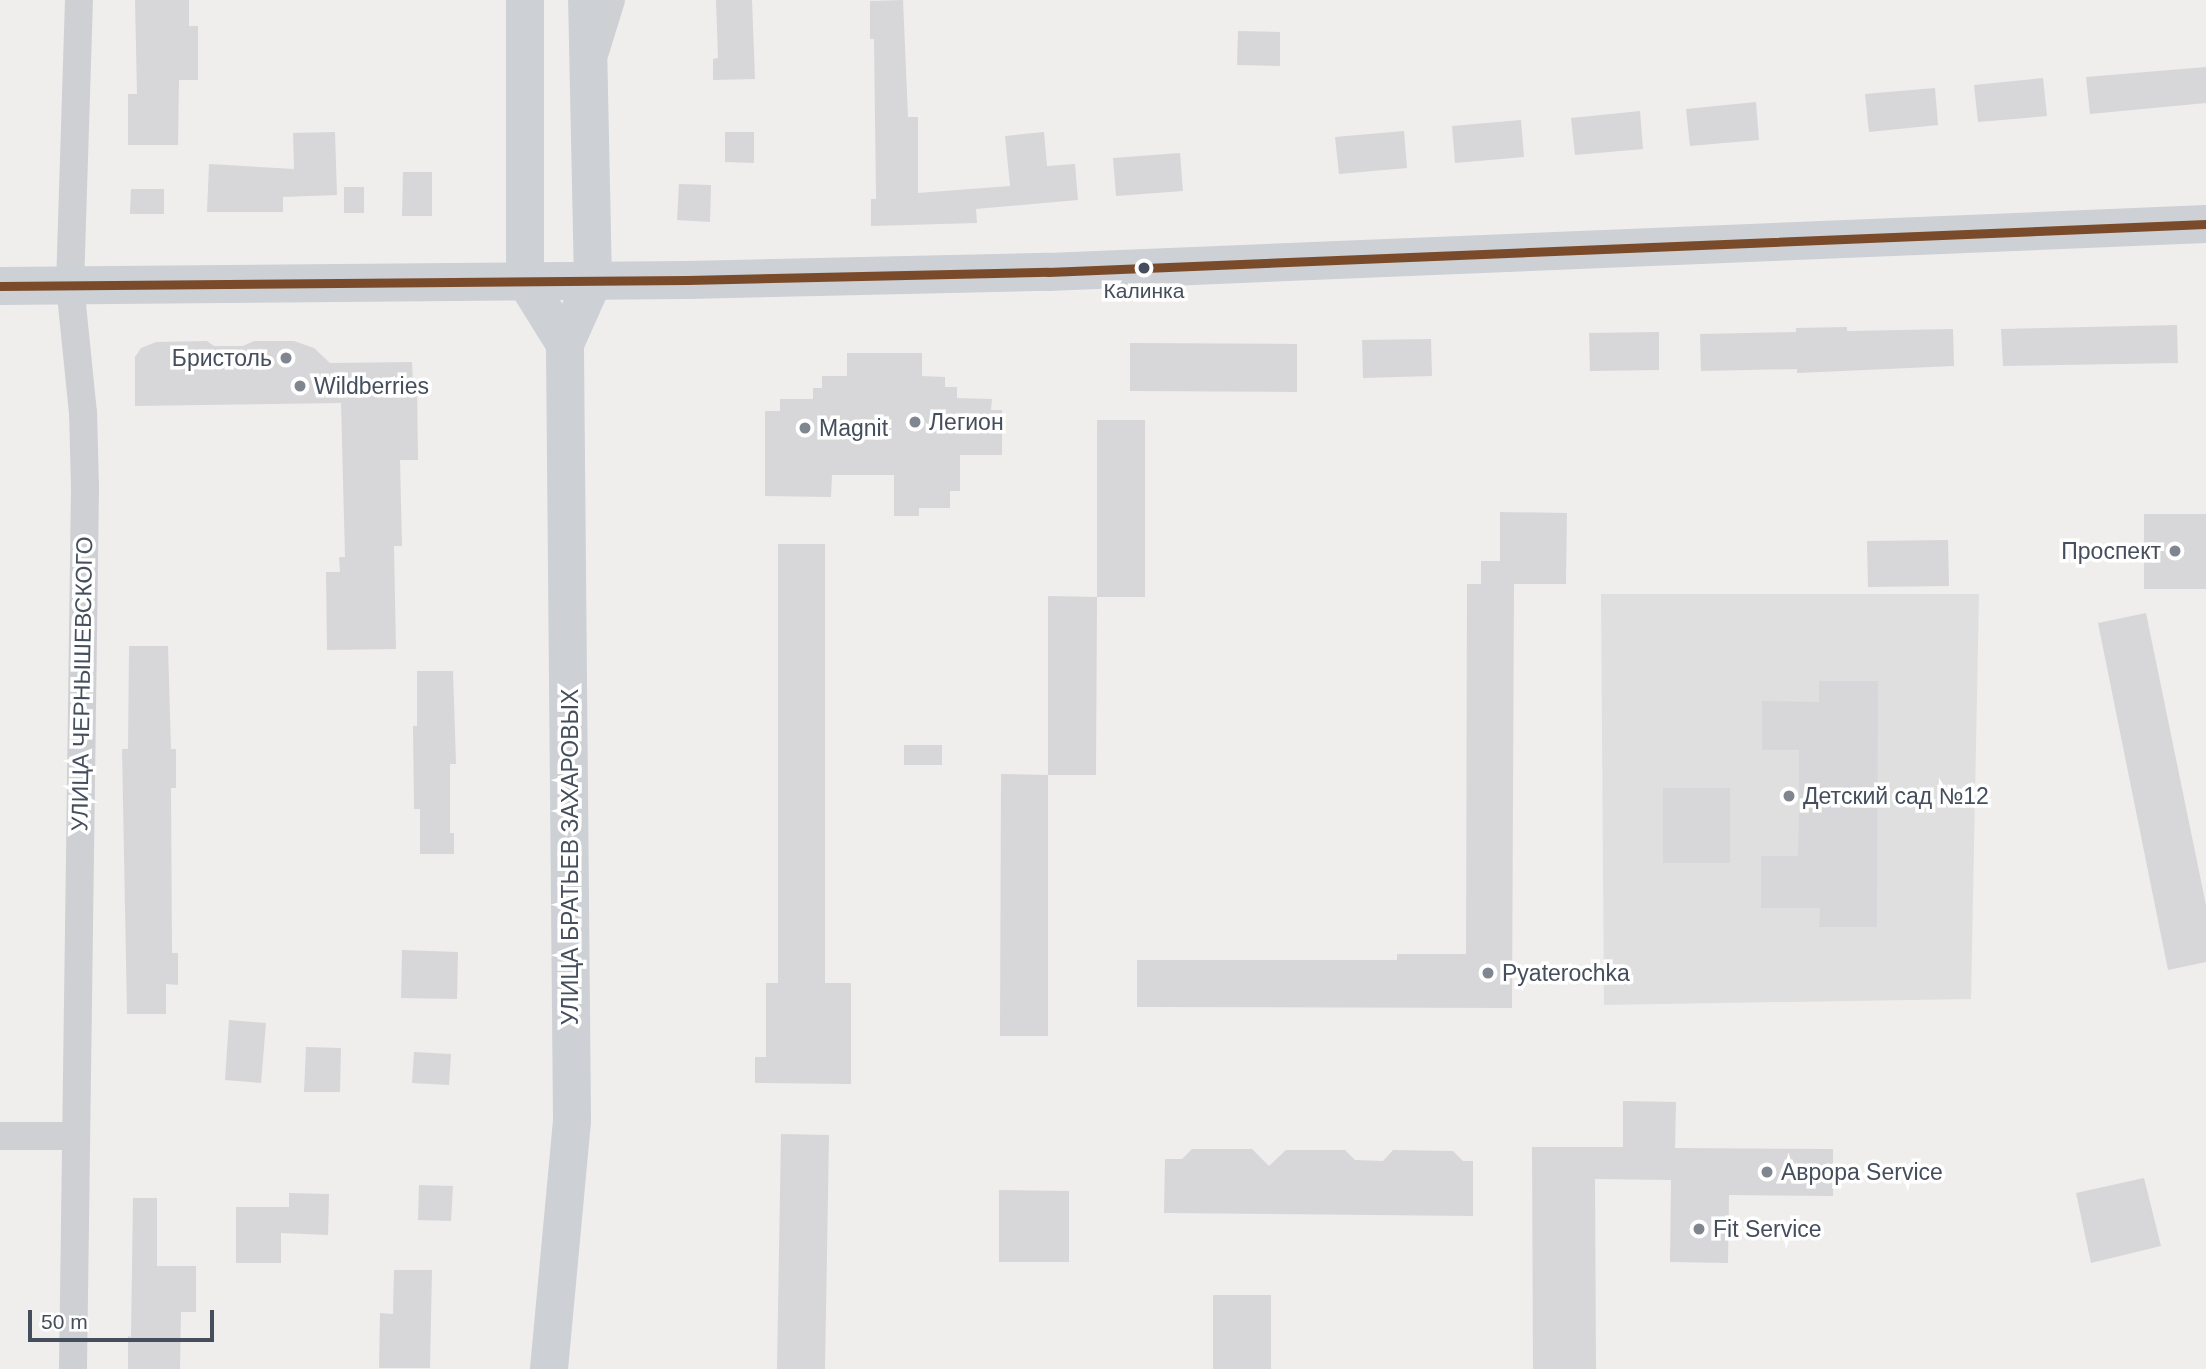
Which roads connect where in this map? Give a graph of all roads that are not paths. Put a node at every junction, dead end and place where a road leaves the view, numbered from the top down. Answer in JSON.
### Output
{"nodes":[{"id":1,"x":79,"y":0,"type":"edge"},
{"id":2,"x":505,"y":0,"type":"edge"},
{"id":3,"x":525,"y":0,"type":"edge"},
{"id":4,"x":587,"y":0,"type":"edge"},
{"id":5,"x":611,"y":0,"type":"edge"},
{"id":6,"x":524,"y":74,"type":"junction"},
{"id":7,"x":587,"y":75,"type":"junction"},
{"id":8,"x":2206,"y":224,"type":"edge"},
{"id":9,"x":525,"y":280,"type":"junction"},
{"id":10,"x":593,"y":281,"type":"junction"},
{"id":11,"x":0,"y":286,"type":"edge"},
{"id":12,"x":70,"y":286,"type":"junction"},
{"id":13,"x":565,"y":344,"type":"junction"},
{"id":14,"x":0,"y":1136,"type":"edge"},
{"id":15,"x":76,"y":1136,"type":"junction"},
{"id":16,"x":73,"y":1369,"type":"edge"},
{"id":17,"x":549,"y":1369,"type":"edge"}],
"edges":[{"from":1,"to":12,"type":"street","name":"УЛИЦА ЧЕРНЫШЕВСКОГО"},
{"from":2,"to":6,"type":"street"},
{"from":3,"to":6,"type":"main road"},
{"from":4,"to":7,"type":"main road"},
{"from":5,"to":7,"type":"street"},
{"from":6,"to":9,"type":"main road"},
{"from":7,"to":10,"type":"main road"},
{"from":8,"to":10,"type":"main road"},
{"from":9,"to":10,"type":"main road"},
{"from":9,"to":12,"type":"main road"},
{"from":9,"to":13,"type":"main road"},
{"from":10,"to":13,"type":"main road","name":"УЛИЦА БРАТЬЕВ ЗАХАРОВЫХ"},
{"from":11,"to":12,"type":"main road"},
{"from":12,"to":15,"type":"street","name":"УЛИЦА ЧЕРНЫШЕВСКОГО"},
{"from":13,"to":17,"type":"main road","name":"УЛИЦА БРАТЬЕВ ЗАХАРОВЫХ"},
{"from":14,"to":15,"type":"street"},
{"from":15,"to":16,"type":"street","name":"УЛИЦА ЧЕРНЫШЕВСКОГО"}]}
